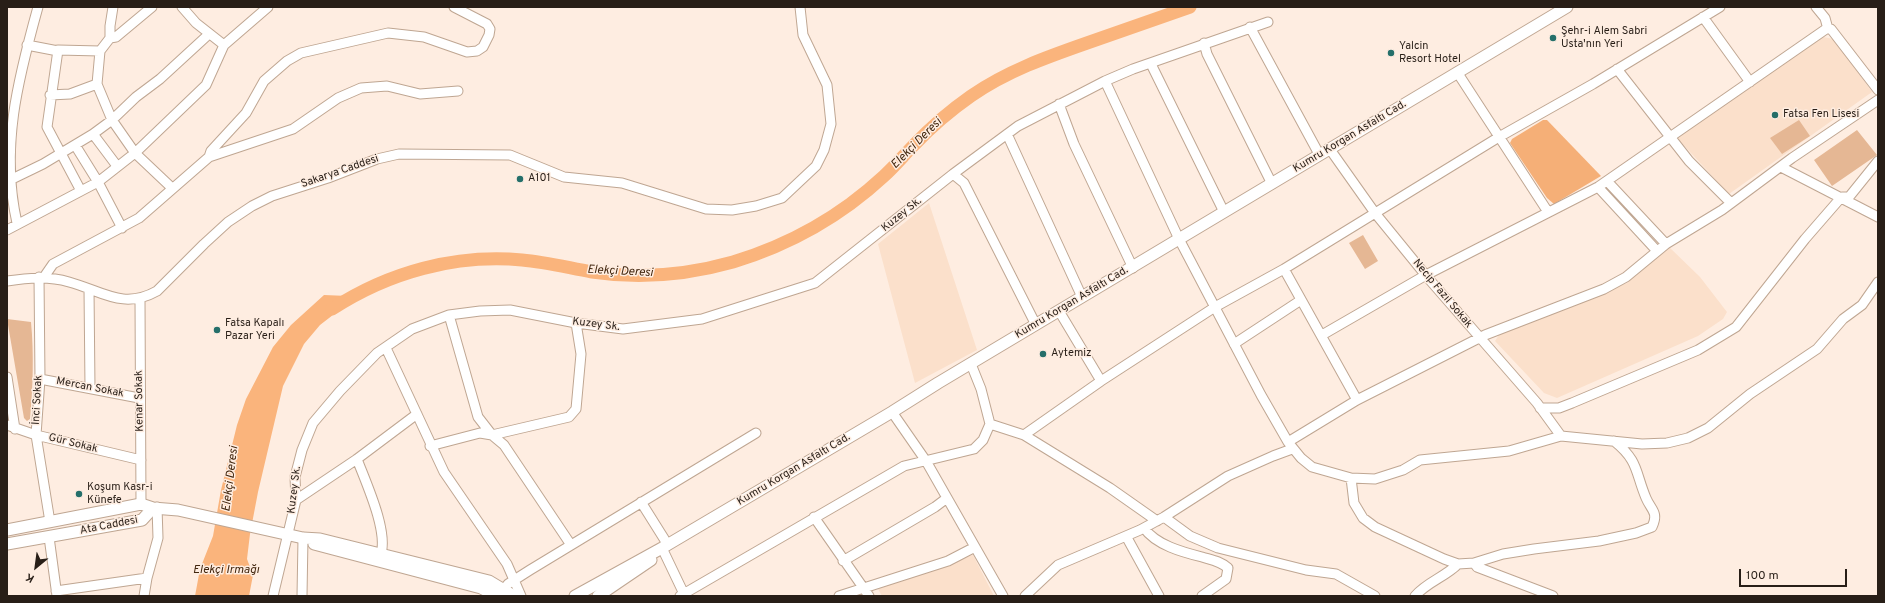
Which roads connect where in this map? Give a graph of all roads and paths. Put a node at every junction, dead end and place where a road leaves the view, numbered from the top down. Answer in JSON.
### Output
{"nodes":[{"id":1,"x":38,"y":7,"type":"edge"},
{"id":2,"x":113,"y":7,"type":"edge"},
{"id":3,"x":152,"y":7,"type":"edge"},
{"id":4,"x":182,"y":7,"type":"edge"},
{"id":5,"x":268,"y":7,"type":"edge"},
{"id":6,"x":454,"y":7,"type":"edge"},
{"id":7,"x":800,"y":7,"type":"edge"},
{"id":8,"x":1567,"y":7,"type":"edge"},
{"id":9,"x":1720,"y":7,"type":"edge"},
{"id":10,"x":1816,"y":7,"type":"edge"},
{"id":11,"x":1703,"y":17,"type":"junction"},
{"id":12,"x":1268,"y":22,"type":"dead end"},
{"id":13,"x":1250,"y":27,"type":"junction"},
{"id":14,"x":1828,"y":29,"type":"junction"},
{"id":15,"x":209,"y":34,"type":"junction"},
{"id":16,"x":110,"y":38,"type":"junction"},
{"id":17,"x":1204,"y":43,"type":"junction"},
{"id":18,"x":27,"y":45,"type":"junction"},
{"id":19,"x":224,"y":45,"type":"junction"},
{"id":20,"x":58,"y":51,"type":"junction"},
{"id":21,"x":100,"y":51,"type":"junction"},
{"id":22,"x":1151,"y":64,"type":"junction"},
{"id":23,"x":1618,"y":68,"type":"junction"},
{"id":24,"x":1457,"y":72,"type":"junction"},
{"id":25,"x":1105,"y":81,"type":"junction"},
{"id":26,"x":1750,"y":82,"type":"junction"},
{"id":27,"x":97,"y":84,"type":"junction"},
{"id":28,"x":1878,"y":90,"type":"edge"},
{"id":29,"x":458,"y":91,"type":"dead end"},
{"id":30,"x":50,"y":95,"type":"junction"},
{"id":31,"x":1878,"y":100,"type":"edge"},
{"id":32,"x":1059,"y":104,"type":"junction"},
{"id":33,"x":112,"y":120,"type":"junction"},
{"id":34,"x":94,"y":134,"type":"junction"},
{"id":35,"x":1007,"y":134,"type":"junction"},
{"id":36,"x":1499,"y":137,"type":"junction"},
{"id":37,"x":1671,"y":137,"type":"junction"},
{"id":38,"x":75,"y":145,"type":"junction"},
{"id":39,"x":1329,"y":148,"type":"junction"},
{"id":40,"x":135,"y":153,"type":"junction"},
{"id":41,"x":60,"y":154,"type":"junction"},
{"id":42,"x":1319,"y":154,"type":"junction"},
{"id":43,"x":209,"y":157,"type":"junction"},
{"id":44,"x":1878,"y":161,"type":"edge"},
{"id":45,"x":8,"y":166,"type":"edge"},
{"id":46,"x":117,"y":166,"type":"junction"},
{"id":47,"x":1781,"y":167,"type":"junction"},
{"id":48,"x":952,"y":174,"type":"junction"},
{"id":49,"x":10,"y":180,"type":"junction"},
{"id":50,"x":1607,"y":181,"type":"junction"},
{"id":51,"x":98,"y":182,"type":"junction"},
{"id":52,"x":1272,"y":184,"type":"junction"},
{"id":53,"x":1598,"y":187,"type":"junction"},
{"id":54,"x":172,"y":188,"type":"junction"},
{"id":55,"x":81,"y":191,"type":"junction"},
{"id":56,"x":1842,"y":197,"type":"junction"},
{"id":57,"x":1731,"y":203,"type":"junction"},
{"id":58,"x":1224,"y":212,"type":"junction"},
{"id":59,"x":1548,"y":212,"type":"junction"},
{"id":60,"x":1375,"y":213,"type":"junction"},
{"id":61,"x":1878,"y":217,"type":"edge"},
{"id":62,"x":17,"y":223,"type":"junction"},
{"id":63,"x":122,"y":228,"type":"junction"},
{"id":64,"x":7,"y":230,"type":"edge"},
{"id":65,"x":1179,"y":239,"type":"junction"},
{"id":66,"x":1666,"y":244,"type":"junction"},
{"id":67,"x":1657,"y":251,"type":"junction"},
{"id":68,"x":1133,"y":268,"type":"junction"},
{"id":69,"x":1284,"y":269,"type":"junction"},
{"id":70,"x":1426,"y":275,"type":"junction"},
{"id":71,"x":41,"y":277,"type":"junction"},
{"id":72,"x":7,"y":281,"type":"edge"},
{"id":73,"x":1878,"y":282,"type":"edge"},
{"id":74,"x":89,"y":289,"type":"junction"},
{"id":75,"x":1082,"y":297,"type":"junction"},
{"id":76,"x":140,"y":299,"type":"junction"},
{"id":77,"x":1301,"y":300,"type":"junction"},
{"id":78,"x":1215,"y":307,"type":"junction"},
{"id":79,"x":1059,"y":312,"type":"junction"},
{"id":80,"x":449,"y":315,"type":"junction"},
{"id":81,"x":576,"y":323,"type":"junction"},
{"id":82,"x":1036,"y":325,"type":"junction"},
{"id":83,"x":1322,"y":335,"type":"junction"},
{"id":84,"x":1480,"y":338,"type":"junction"},
{"id":85,"x":1234,"y":344,"type":"junction"},
{"id":86,"x":386,"y":348,"type":"junction"},
{"id":87,"x":970,"y":364,"type":"junction"},
{"id":88,"x":7,"y":377,"type":"edge"},
{"id":89,"x":40,"y":379,"type":"junction"},
{"id":90,"x":1101,"y":381,"type":"junction"},
{"id":91,"x":90,"y":388,"type":"junction"},
{"id":92,"x":139,"y":398,"type":"junction"},
{"id":93,"x":1357,"y":400,"type":"junction"},
{"id":94,"x":1540,"y":408,"type":"junction"},
{"id":95,"x":892,"y":412,"type":"junction"},
{"id":96,"x":417,"y":414,"type":"junction"},
{"id":97,"x":990,"y":424,"type":"junction"},
{"id":98,"x":11,"y":427,"type":"edge"},
{"id":99,"x":756,"y":433,"type":"dead end"},
{"id":100,"x":36,"y":435,"type":"junction"},
{"id":101,"x":492,"y":435,"type":"junction"},
{"id":102,"x":1024,"y":435,"type":"junction"},
{"id":103,"x":1560,"y":436,"type":"junction"},
{"id":104,"x":1614,"y":441,"type":"junction"},
{"id":105,"x":1290,"y":445,"type":"junction"},
{"id":106,"x":430,"y":446,"type":"junction"},
{"id":107,"x":357,"y":459,"type":"junction"},
{"id":108,"x":141,"y":460,"type":"junction"},
{"id":109,"x":926,"y":461,"type":"junction"},
{"id":110,"x":1351,"y":478,"type":"junction"},
{"id":111,"x":946,"y":498,"type":"junction"},
{"id":112,"x":296,"y":500,"type":"junction"},
{"id":113,"x":641,"y":502,"type":"junction"},
{"id":114,"x":141,"y":504,"type":"junction"},
{"id":115,"x":155,"y":508,"type":"junction"},
{"id":116,"x":814,"y":517,"type":"junction"},
{"id":117,"x":1160,"y":519,"type":"junction"},
{"id":118,"x":50,"y":522,"type":"junction"},
{"id":119,"x":7,"y":528,"type":"edge"},
{"id":120,"x":1144,"y":528,"type":"junction"},
{"id":121,"x":284,"y":533,"type":"junction"},
{"id":122,"x":1126,"y":536,"type":"junction"},
{"id":123,"x":49,"y":537,"type":"junction"},
{"id":124,"x":303,"y":538,"type":"junction"},
{"id":125,"x":7,"y":544,"type":"edge"},
{"id":126,"x":571,"y":545,"type":"junction"},
{"id":127,"x":665,"y":546,"type":"junction"},
{"id":128,"x":975,"y":547,"type":"junction"},
{"id":129,"x":341,"y":548,"type":"junction"},
{"id":130,"x":380,"y":558,"type":"junction"},
{"id":131,"x":843,"y":561,"type":"junction"},
{"id":132,"x":1474,"y":563,"type":"junction"},
{"id":133,"x":1458,"y":564,"type":"junction"},
{"id":134,"x":147,"y":578,"type":"junction"},
{"id":135,"x":514,"y":580,"type":"junction"},
{"id":136,"x":697,"y":592,"type":"edge"},
{"id":137,"x":867,"y":592,"type":"edge"},
{"id":138,"x":1417,"y":593,"type":"edge"},
{"id":139,"x":56,"y":594,"type":"edge"},
{"id":140,"x":500,"y":594,"type":"edge"},
{"id":141,"x":682,"y":595,"type":"edge"},
{"id":142,"x":144,"y":596,"type":"edge"},
{"id":143,"x":273,"y":596,"type":"edge"},
{"id":144,"x":302,"y":596,"type":"edge"},
{"id":145,"x":514,"y":596,"type":"edge"},
{"id":146,"x":521,"y":596,"type":"edge"},
{"id":147,"x":575,"y":596,"type":"edge"},
{"id":148,"x":598,"y":596,"type":"edge"},
{"id":149,"x":839,"y":596,"type":"edge"},
{"id":150,"x":1003,"y":596,"type":"edge"},
{"id":151,"x":1025,"y":596,"type":"edge"},
{"id":152,"x":1160,"y":596,"type":"edge"},
{"id":153,"x":1202,"y":596,"type":"edge"},
{"id":154,"x":1375,"y":596,"type":"edge"},
{"id":155,"x":1407,"y":596,"type":"edge"},
{"id":156,"x":1553,"y":596,"type":"edge"}],
"edges":[{"from":1,"to":18,"type":"street"},
{"from":2,"to":16,"type":"street"},
{"from":3,"to":16,"type":"street"},
{"from":4,"to":15,"type":"street"},
{"from":5,"to":19,"type":"street"},
{"from":6,"to":43,"type":"street"},
{"from":7,"to":76,"type":"street","name":"Sakarya Caddesi"},
{"from":8,"to":24,"type":"main road","name":"Kumru Korgan Asfaltı Cad."},
{"from":9,"to":11,"type":"street"},
{"from":10,"to":14,"type":"street"},
{"from":11,"to":23,"type":"street"},
{"from":11,"to":26,"type":"street"},
{"from":12,"to":13,"type":"street","name":"Kuzey Sk."},
{"from":13,"to":17,"type":"street","name":"Kuzey Sk."},
{"from":13,"to":42,"type":"street"},
{"from":14,"to":26,"type":"street"},
{"from":14,"to":28,"type":"street"},
{"from":15,"to":19,"type":"street"},
{"from":15,"to":33,"type":"street"},
{"from":16,"to":21,"type":"street"},
{"from":17,"to":22,"type":"street","name":"Kuzey Sk."},
{"from":17,"to":52,"type":"street"},
{"from":18,"to":20,"type":"street"},
{"from":18,"to":45,"type":"street"},
{"from":19,"to":40,"type":"street"},
{"from":20,"to":21,"type":"street"},
{"from":20,"to":30,"type":"street"},
{"from":21,"to":27,"type":"street"},
{"from":22,"to":25,"type":"street","name":"Kuzey Sk."},
{"from":22,"to":58,"type":"street"},
{"from":23,"to":36,"type":"street"},
{"from":23,"to":37,"type":"street"},
{"from":24,"to":36,"type":"street"},
{"from":24,"to":39,"type":"main road","name":"Kumru Korgan Asfaltı Cad."},
{"from":25,"to":32,"type":"street","name":"Kuzey Sk."},
{"from":25,"to":65,"type":"street"},
{"from":26,"to":37,"type":"street"},
{"from":27,"to":30,"type":"street"},
{"from":27,"to":33,"type":"street"},
{"from":29,"to":43,"type":"street"},
{"from":30,"to":41,"type":"street"},
{"from":31,"to":47,"type":"street"},
{"from":32,"to":35,"type":"street","name":"Kuzey Sk."},
{"from":32,"to":68,"type":"street"},
{"from":33,"to":34,"type":"street"},
{"from":33,"to":40,"type":"street"},
{"from":34,"to":38,"type":"street"},
{"from":34,"to":46,"type":"street"},
{"from":35,"to":48,"type":"street","name":"Kuzey Sk."},
{"from":35,"to":75,"type":"street"},
{"from":36,"to":59,"type":"street"},
{"from":36,"to":60,"type":"street"},
{"from":37,"to":50,"type":"street"},
{"from":37,"to":57,"type":"street"},
{"from":38,"to":41,"type":"street"},
{"from":38,"to":51,"type":"street"},
{"from":39,"to":42,"type":"main road","name":"Kumru Korgan Asfaltı Cad."},
{"from":39,"to":60,"type":"street","name":"Necip Fazıl Sokak"},
{"from":40,"to":46,"type":"street"},
{"from":40,"to":54,"type":"street"},
{"from":41,"to":49,"type":"street"},
{"from":41,"to":55,"type":"street"},
{"from":42,"to":52,"type":"main road","name":"Kumru Korgan Asfaltı Cad."},
{"from":43,"to":54,"type":"street"},
{"from":44,"to":56,"type":"street"},
{"from":45,"to":49,"type":"street"},
{"from":46,"to":51,"type":"street"},
{"from":47,"to":56,"type":"street"},
{"from":47,"to":57,"type":"street"},
{"from":48,"to":81,"type":"street","name":"Kuzey Sk."},
{"from":48,"to":82,"type":"street"},
{"from":49,"to":62,"type":"street"},
{"from":50,"to":53,"type":"street"},
{"from":50,"to":66,"type":"street"},
{"from":51,"to":55,"type":"street"},
{"from":51,"to":63,"type":"street"},
{"from":52,"to":58,"type":"main road","name":"Kumru Korgan Asfaltı Cad."},
{"from":53,"to":59,"type":"street"},
{"from":53,"to":67,"type":"street"},
{"from":54,"to":63,"type":"street"},
{"from":55,"to":62,"type":"street"},
{"from":56,"to":61,"type":"street"},
{"from":56,"to":94,"type":"street"},
{"from":57,"to":66,"type":"street"},
{"from":58,"to":65,"type":"main road","name":"Kumru Korgan Asfaltı Cad."},
{"from":59,"to":70,"type":"street"},
{"from":60,"to":69,"type":"street"},
{"from":60,"to":70,"type":"street","name":"Necip Fazıl Sokak"},
{"from":62,"to":64,"type":"street"},
{"from":63,"to":71,"type":"street"},
{"from":65,"to":68,"type":"main road","name":"Kumru Korgan Asfaltı Cad."},
{"from":65,"to":78,"type":"street"},
{"from":66,"to":67,"type":"street"},
{"from":67,"to":84,"type":"street"},
{"from":68,"to":75,"type":"main road","name":"Kumru Korgan Asfaltı Cad."},
{"from":69,"to":77,"type":"street"},
{"from":69,"to":78,"type":"street"},
{"from":70,"to":83,"type":"street"},
{"from":70,"to":84,"type":"street","name":"Necip Fazıl Sokak"},
{"from":71,"to":72,"type":"street","name":"Sakarya Caddesi"},
{"from":71,"to":74,"type":"street","name":"Sakarya Caddesi"},
{"from":71,"to":89,"type":"street","name":"İnci Sokak"},
{"from":73,"to":104,"type":"street"},
{"from":74,"to":76,"type":"street","name":"Sakarya Caddesi"},
{"from":74,"to":91,"type":"street"},
{"from":75,"to":79,"type":"main road","name":"Kumru Korgan Asfaltı Cad."},
{"from":76,"to":92,"type":"street","name":"Kenar Sokak"},
{"from":77,"to":83,"type":"street"},
{"from":77,"to":85,"type":"street"},
{"from":78,"to":85,"type":"street"},
{"from":78,"to":90,"type":"street"},
{"from":79,"to":82,"type":"main road","name":"Kumru Korgan Asfaltı Cad."},
{"from":79,"to":90,"type":"street"},
{"from":80,"to":81,"type":"street","name":"Kuzey Sk."},
{"from":80,"to":86,"type":"street","name":"Kuzey Sk."},
{"from":80,"to":101,"type":"street"},
{"from":81,"to":101,"type":"street"},
{"from":82,"to":87,"type":"main road","name":"Kumru Korgan Asfaltı Cad."},
{"from":83,"to":93,"type":"street"},
{"from":84,"to":93,"type":"street"},
{"from":84,"to":94,"type":"street","name":"Necip Fazıl Sokak"},
{"from":85,"to":105,"type":"street"},
{"from":86,"to":96,"type":"street"},
{"from":86,"to":112,"type":"street","name":"Kuzey Sk."},
{"from":87,"to":95,"type":"main road","name":"Kumru Korgan Asfaltı Cad."},
{"from":87,"to":97,"type":"street"},
{"from":88,"to":98,"type":"street"},
{"from":89,"to":91,"type":"street","name":"Mercan Sokak"},
{"from":89,"to":100,"type":"street","name":"İnci Sokak"},
{"from":90,"to":102,"type":"street"},
{"from":91,"to":92,"type":"street","name":"Mercan Sokak"},
{"from":92,"to":108,"type":"street","name":"Kenar Sokak"},
{"from":93,"to":105,"type":"street"},
{"from":94,"to":103,"type":"street","name":"Necip Fazıl Sokak"},
{"from":95,"to":109,"type":"street"},
{"from":95,"to":127,"type":"main road","name":"Kumru Korgan Asfaltı Cad."},
{"from":96,"to":106,"type":"street"},
{"from":96,"to":107,"type":"street"},
{"from":97,"to":102,"type":"street"},
{"from":97,"to":109,"type":"street"},
{"from":98,"to":100,"type":"street","name":"Gür Sokak"},
{"from":99,"to":113,"type":"street"},
{"from":100,"to":108,"type":"street","name":"Gür Sokak"},
{"from":100,"to":118,"type":"street","name":"İnci Sokak"},
{"from":101,"to":106,"type":"street"},
{"from":101,"to":126,"type":"street"},
{"from":102,"to":117,"type":"street"},
{"from":103,"to":104,"type":"street"},
{"from":103,"to":110,"type":"street"},
{"from":104,"to":132,"type":"street"},
{"from":105,"to":110,"type":"street"},
{"from":105,"to":117,"type":"street"},
{"from":106,"to":135,"type":"street"},
{"from":107,"to":112,"type":"street"},
{"from":107,"to":130,"type":"street"},
{"from":108,"to":114,"type":"street","name":"Kenar Sokak"},
{"from":109,"to":111,"type":"street"},
{"from":109,"to":116,"type":"street"},
{"from":110,"to":133,"type":"street"},
{"from":111,"to":128,"type":"street"},
{"from":111,"to":131,"type":"street"},
{"from":112,"to":121,"type":"street","name":"Kuzey Sk."},
{"from":113,"to":126,"type":"street"},
{"from":113,"to":127,"type":"street"},
{"from":114,"to":115,"type":"main road","name":"Ata Caddesi"},
{"from":114,"to":118,"type":"main road","name":"Ata Caddesi"},
{"from":115,"to":121,"type":"main road"},
{"from":115,"to":123,"type":"main road","name":"Ata Caddesi"},
{"from":115,"to":134,"type":"street"},
{"from":116,"to":131,"type":"street"},
{"from":116,"to":136,"type":"street"},
{"from":117,"to":120,"type":"street"},
{"from":117,"to":154,"type":"street"},
{"from":118,"to":119,"type":"main road","name":"Ata Caddesi"},
{"from":120,"to":122,"type":"street"},
{"from":120,"to":153,"type":"street"},
{"from":121,"to":124,"type":"main road"},
{"from":121,"to":143,"type":"street","name":"Kuzey Sk."},
{"from":122,"to":151,"type":"street"},
{"from":122,"to":152,"type":"street"},
{"from":123,"to":125,"type":"main road","name":"Ata Caddesi"},
{"from":123,"to":139,"type":"street"},
{"from":124,"to":129,"type":"main road"},
{"from":124,"to":129,"type":"main road"},
{"from":124,"to":144,"type":"street"},
{"from":126,"to":135,"type":"street"},
{"from":127,"to":141,"type":"street"},
{"from":127,"to":147,"type":"main road","name":"Kumru Korgan Asfaltı Cad."},
{"from":127,"to":148,"type":"main road"},
{"from":128,"to":137,"type":"street"},
{"from":128,"to":150,"type":"street"},
{"from":129,"to":130,"type":"main road"},
{"from":130,"to":140,"type":"main road"},
{"from":131,"to":137,"type":"street"},
{"from":132,"to":133,"type":"street"},
{"from":132,"to":156,"type":"street"},
{"from":133,"to":138,"type":"street"},
{"from":134,"to":139,"type":"street"},
{"from":134,"to":142,"type":"street"},
{"from":135,"to":140,"type":"street"},
{"from":135,"to":146,"type":"street"},
{"from":136,"to":141,"type":"street"},
{"from":137,"to":149,"type":"street"},
{"from":138,"to":155,"type":"street"},
{"from":140,"to":145,"type":"main road"}]}
